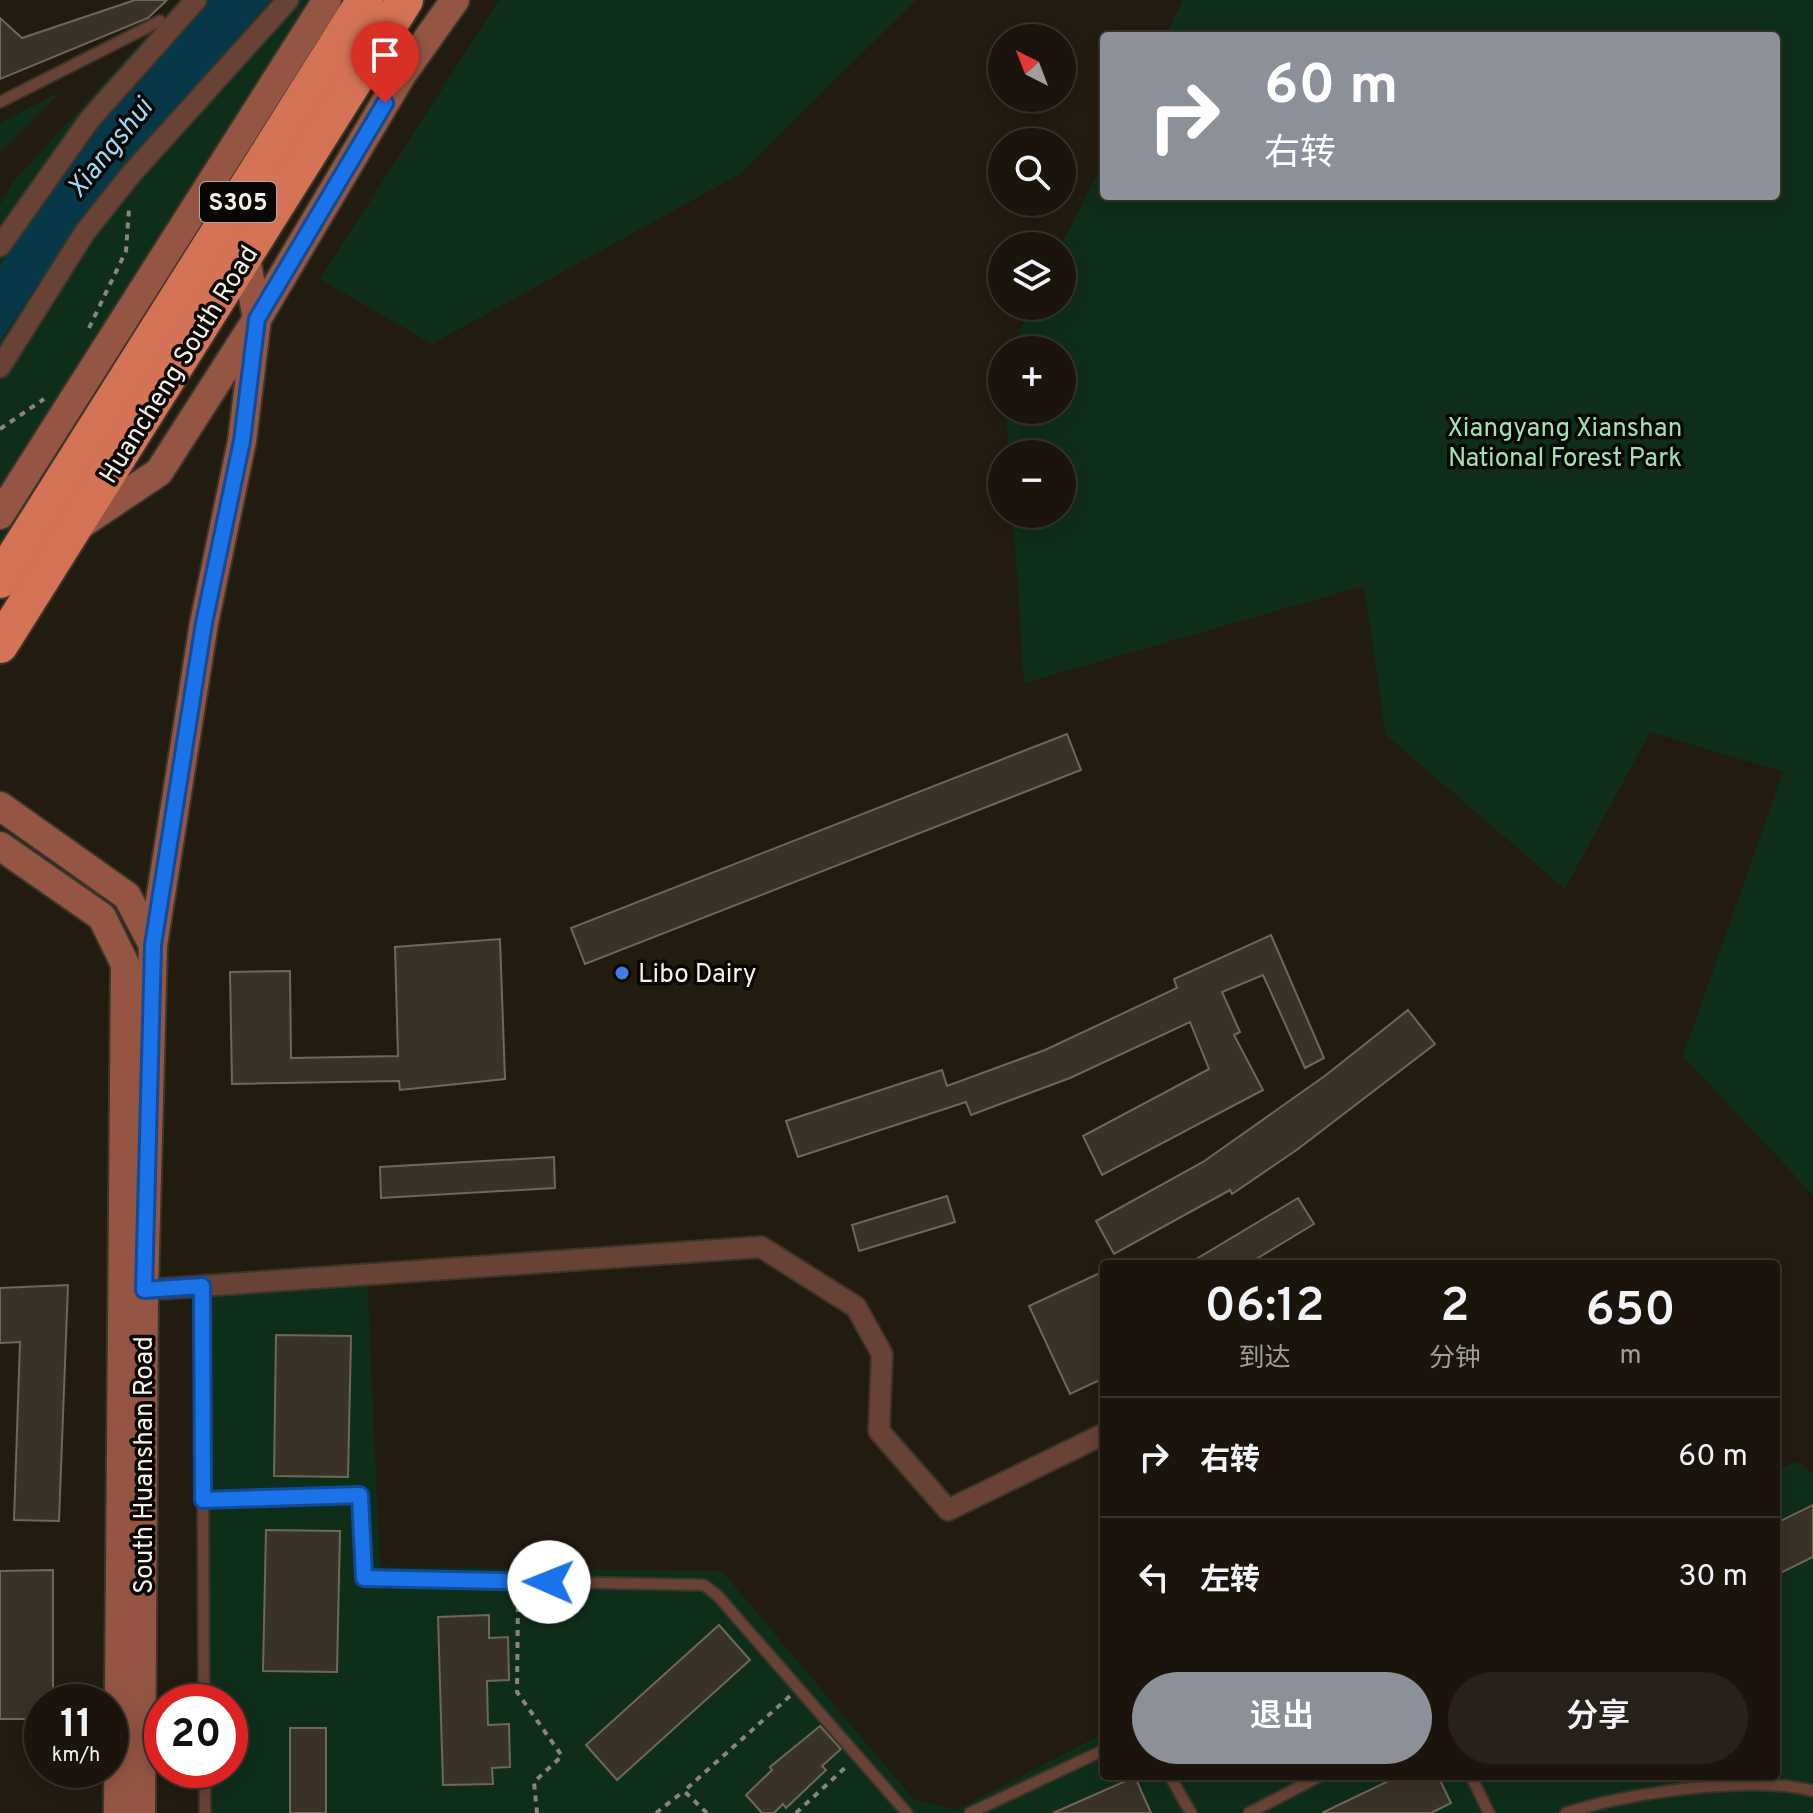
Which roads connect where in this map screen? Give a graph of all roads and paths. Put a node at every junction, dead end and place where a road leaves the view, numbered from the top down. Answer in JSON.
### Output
{"nodes":[{"id":1,"x":196,"y":0,"type":"edge"},
{"id":2,"x":288,"y":0,"type":"edge"},
{"id":3,"x":327,"y":0,"type":"edge"},
{"id":4,"x":365,"y":0,"type":"edge"},
{"id":5,"x":405,"y":0,"type":"edge"},
{"id":6,"x":455,"y":0,"type":"edge"},
{"id":7,"x":160,"y":21,"type":"dead end"},
{"id":8,"x":0,"y":102,"type":"edge"},
{"id":9,"x":132,"y":173,"type":"junction"},
{"id":10,"x":0,"y":246,"type":"edge"},
{"id":11,"x":246,"y":258,"type":"junction"},
{"id":12,"x":257,"y":319,"type":"junction"},
{"id":13,"x":87,"y":332,"type":"dead end"},
{"id":14,"x":0,"y":367,"type":"edge"},
{"id":15,"x":50,"y":391,"type":"dead end"},
{"id":16,"x":0,"y":429,"type":"edge"},
{"id":17,"x":0,"y":515,"type":"edge"},
{"id":18,"x":73,"y":530,"type":"junction"},
{"id":19,"x":0,"y":580,"type":"edge"},
{"id":20,"x":0,"y":645,"type":"edge"},
{"id":21,"x":0,"y":806,"type":"edge"},
{"id":22,"x":0,"y":846,"type":"edge"},
{"id":23,"x":153,"y":945,"type":"junction"},
{"id":24,"x":202,"y":1286,"type":"junction"},
{"id":25,"x":144,"y":1290,"type":"junction"},
{"id":26,"x":1100,"y":1436,"type":"edge"},
{"id":27,"x":203,"y":1500,"type":"junction"},
{"id":28,"x":518,"y":1581,"type":"junction"},
{"id":29,"x":204,"y":1684,"type":"edge"},
{"id":30,"x":799,"y":1689,"type":"junction"},
{"id":31,"x":1100,"y":1752,"type":"edge"},
{"id":32,"x":858,"y":1756,"type":"junction"},
{"id":33,"x":1172,"y":1780,"type":"edge"},
{"id":34,"x":1312,"y":1780,"type":"edge"},
{"id":35,"x":1473,"y":1780,"type":"edge"},
{"id":36,"x":205,"y":1788,"type":"edge"},
{"id":37,"x":684,"y":1791,"type":"junction"},
{"id":38,"x":1813,"y":1791,"type":"edge"},
{"id":39,"x":118,"y":1813,"type":"edge"},
{"id":40,"x":141,"y":1813,"type":"edge"},
{"id":41,"x":205,"y":1813,"type":"edge"},
{"id":42,"x":537,"y":1813,"type":"edge"},
{"id":43,"x":656,"y":1813,"type":"edge"},
{"id":44,"x":707,"y":1813,"type":"edge"},
{"id":45,"x":796,"y":1813,"type":"edge"},
{"id":46,"x":907,"y":1813,"type":"edge"},
{"id":47,"x":970,"y":1813,"type":"edge"},
{"id":48,"x":1191,"y":1813,"type":"edge"},
{"id":49,"x":1249,"y":1813,"type":"edge"},
{"id":50,"x":1489,"y":1813,"type":"edge"},
{"id":51,"x":1566,"y":1813,"type":"edge"}],
"edges":[{"from":1,"to":10,"type":"street"},
{"from":2,"to":9,"type":"street"},
{"from":3,"to":17,"type":"main road"},
{"from":4,"to":19,"type":"highway","name":"Huancheng South Road","number":"S305"},
{"from":5,"to":11,"type":"highway","name":"Huancheng South Road","number":"S305"},
{"from":6,"to":12,"type":"main road"},
{"from":7,"to":8,"type":"lane"},
{"from":9,"to":13,"type":"path"},
{"from":9,"to":14,"type":"street"},
{"from":11,"to":12,"type":"main road"},
{"from":11,"to":18,"type":"highway","name":"Huancheng South Road"},
{"from":12,"to":18,"type":"main road"},
{"from":12,"to":23,"type":"main road"},
{"from":15,"to":16,"type":"path"},
{"from":18,"to":20,"type":"highway","name":"Huancheng South Road"},
{"from":21,"to":23,"type":"main road","name":"South Huanshan Road"},
{"from":22,"to":39,"type":"main road","name":"South Huanshan Road"},
{"from":23,"to":25,"type":"main road","name":"South Huanshan Road"},
{"from":24,"to":25,"type":"street"},
{"from":24,"to":26,"type":"street"},
{"from":24,"to":27,"type":"lane"},
{"from":25,"to":40,"type":"main road","name":"South Huanshan Road"},
{"from":27,"to":28,"type":"lane"},
{"from":27,"to":29,"type":"lane"},
{"from":28,"to":30,"type":"lane"},
{"from":28,"to":42,"type":"path"},
{"from":30,"to":32,"type":"lane"},
{"from":30,"to":37,"type":"path"},
{"from":31,"to":47,"type":"lane"},
{"from":32,"to":45,"type":"path"},
{"from":32,"to":46,"type":"lane"},
{"from":33,"to":48,"type":"lane"},
{"from":34,"to":49,"type":"lane"},
{"from":35,"to":50,"type":"lane"},
{"from":36,"to":41,"type":"lane"},
{"from":37,"to":43,"type":"path"},
{"from":37,"to":44,"type":"path"},
{"from":38,"to":51,"type":"lane"}]}
